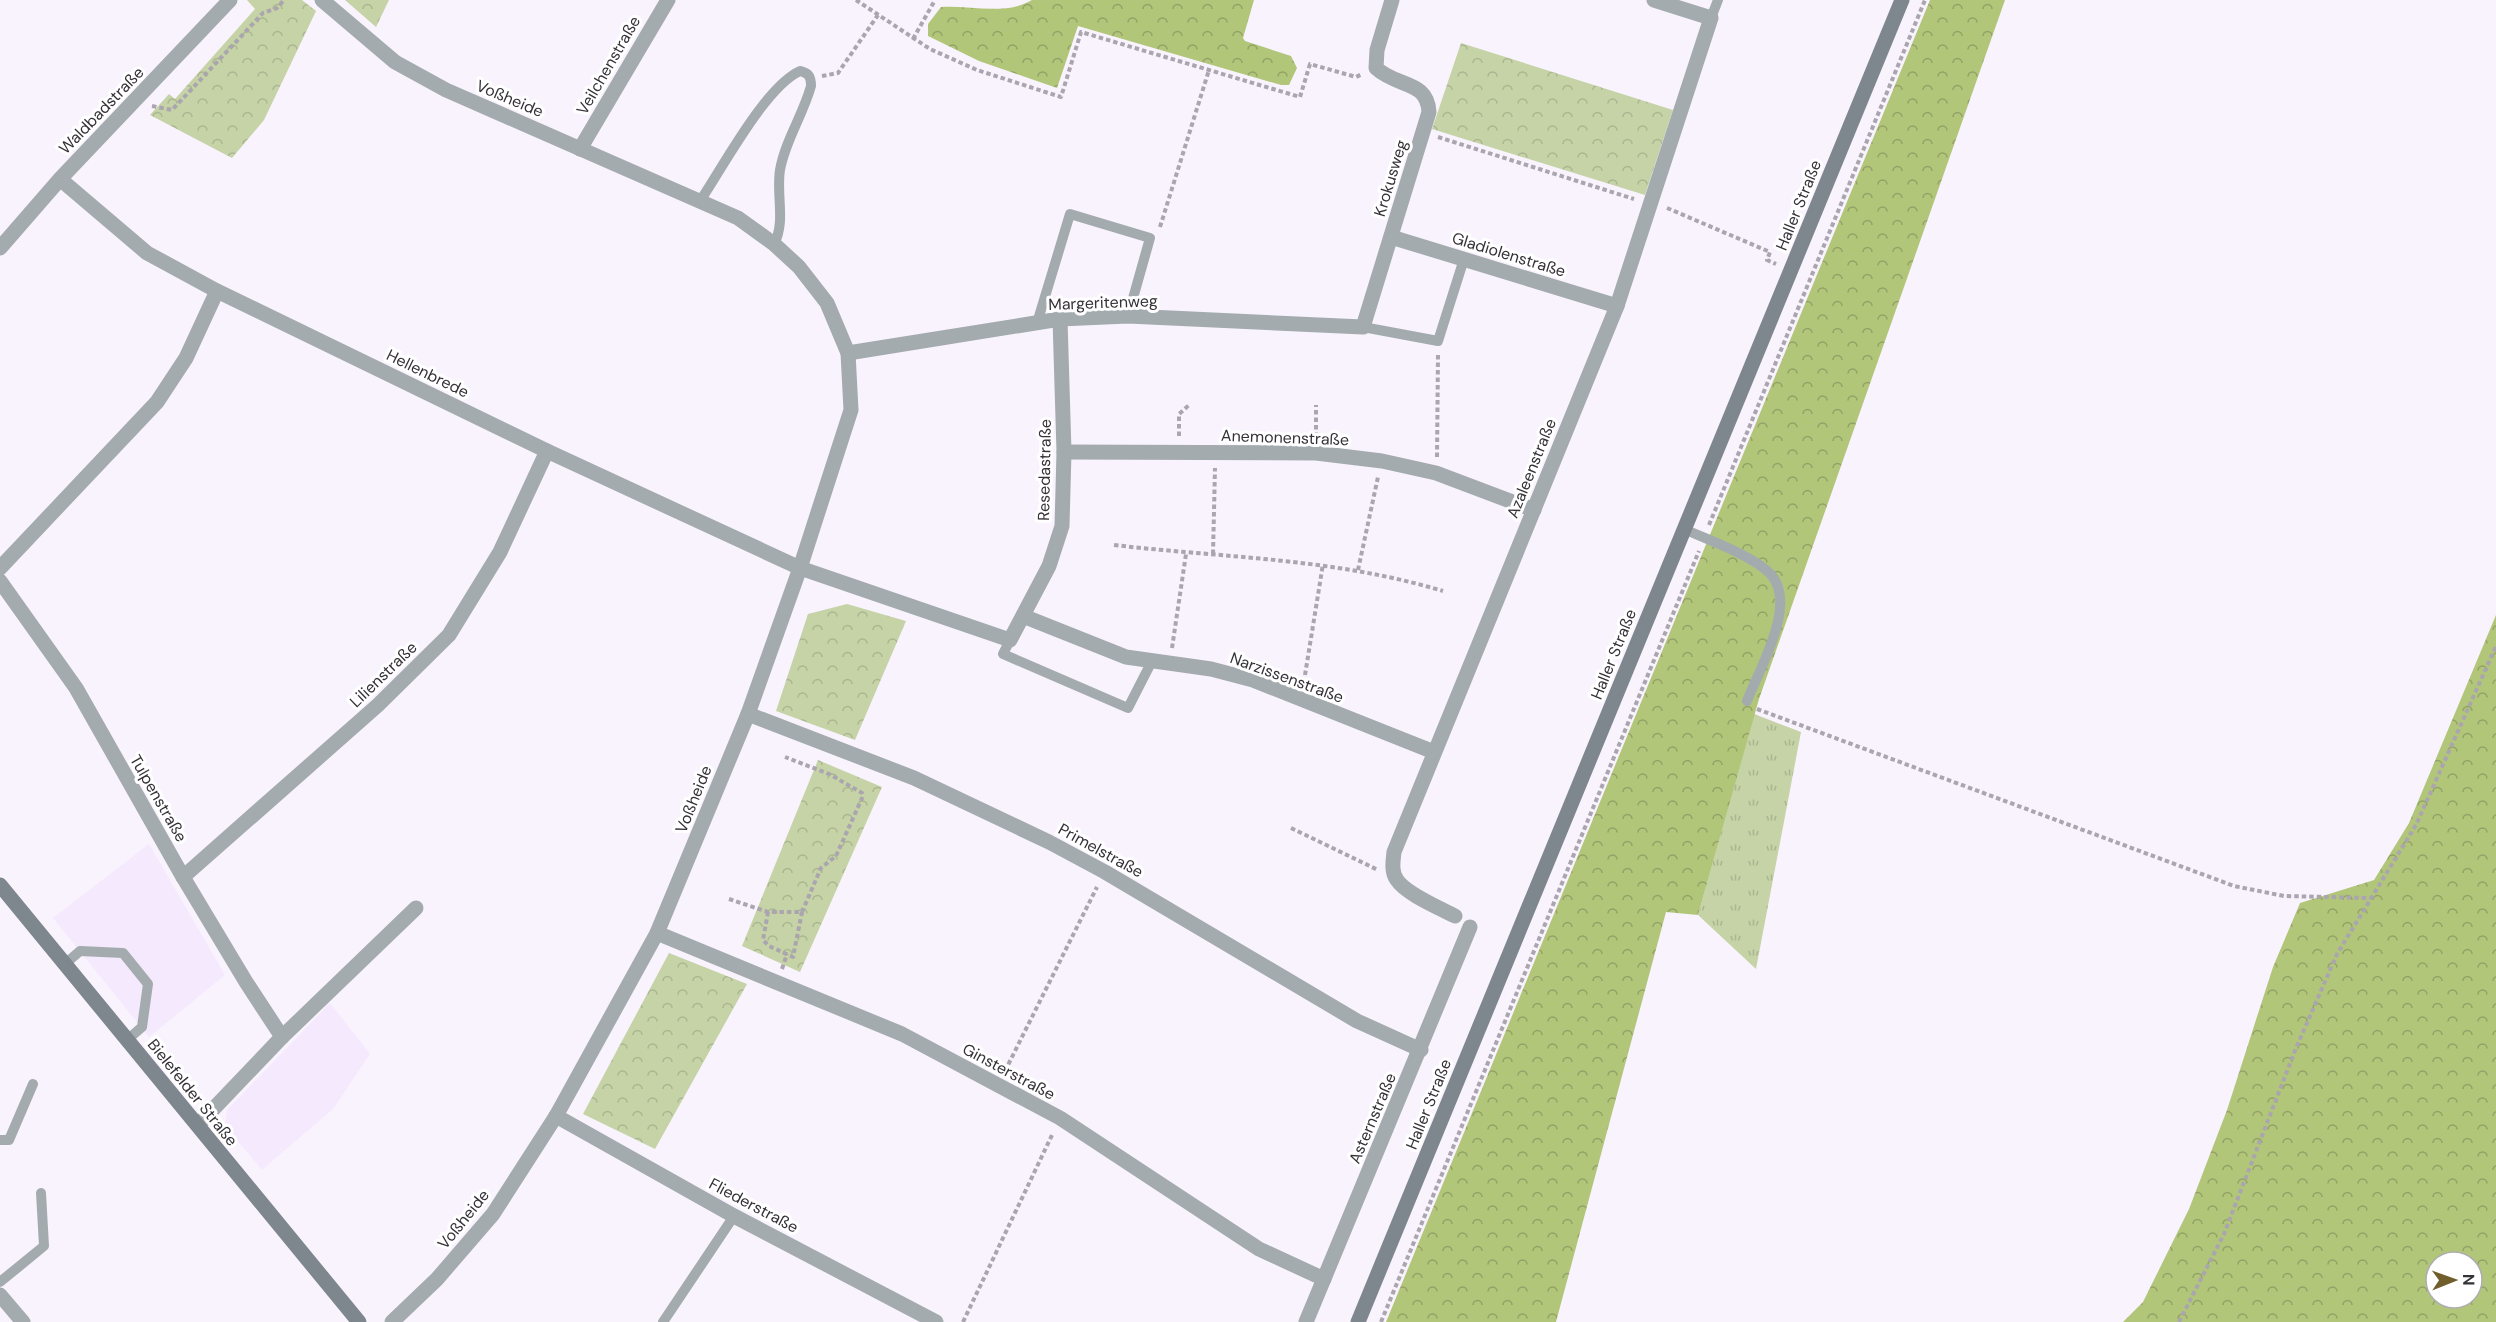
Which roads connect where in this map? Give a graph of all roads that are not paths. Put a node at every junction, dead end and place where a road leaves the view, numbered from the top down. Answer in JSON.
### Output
{"nodes":[{"id":1,"x":230,"y":0,"type":"edge"},
{"id":2,"x":322,"y":0,"type":"edge"},
{"id":3,"x":668,"y":0,"type":"edge"},
{"id":4,"x":1392,"y":0,"type":"edge"},
{"id":5,"x":1718,"y":0,"type":"edge"},
{"id":6,"x":1902,"y":0,"type":"edge"},
{"id":7,"x":1663,"y":1,"type":"edge"},
{"id":8,"x":1711,"y":18,"type":"junction"},
{"id":9,"x":580,"y":149,"type":"junction"},
{"id":10,"x":60,"y":179,"type":"junction"},
{"id":11,"x":700,"y":201,"type":"junction"},
{"id":12,"x":1391,"y":237,"type":"junction"},
{"id":13,"x":774,"y":244,"type":"junction"},
{"id":14,"x":0,"y":248,"type":"edge"},
{"id":15,"x":1464,"y":260,"type":"junction"},
{"id":16,"x":217,"y":291,"type":"junction"},
{"id":17,"x":1617,"y":306,"type":"junction"},
{"id":18,"x":1128,"y":315,"type":"junction"},
{"id":19,"x":1060,"y":319,"type":"junction"},
{"id":20,"x":1037,"y":323,"type":"junction"},
{"id":21,"x":1363,"y":327,"type":"junction"},
{"id":22,"x":848,"y":353,"type":"junction"},
{"id":23,"x":547,"y":451,"type":"junction"},
{"id":24,"x":1064,"y":452,"type":"junction"},
{"id":25,"x":1534,"y":510,"type":"junction"},
{"id":26,"x":1684,"y":529,"type":"junction"},
{"id":27,"x":0,"y":568,"type":"edge"},
{"id":28,"x":800,"y":568,"type":"junction"},
{"id":29,"x":0,"y":581,"type":"edge"},
{"id":30,"x":1023,"y":616,"type":"junction"},
{"id":31,"x":1010,"y":640,"type":"junction"},
{"id":32,"x":1152,"y":661,"type":"junction"},
{"id":33,"x":1747,"y":701,"type":"road end"},
{"id":34,"x":748,"y":714,"type":"junction"},
{"id":35,"x":1434,"y":752,"type":"junction"},
{"id":36,"x":183,"y":877,"type":"junction"},
{"id":37,"x":0,"y":885,"type":"edge"},
{"id":38,"x":416,"y":908,"type":"dead end"},
{"id":39,"x":1455,"y":916,"type":"dead end"},
{"id":40,"x":1470,"y":927,"type":"dead end"},
{"id":41,"x":657,"y":933,"type":"junction"},
{"id":42,"x":65,"y":964,"type":"junction"},
{"id":43,"x":282,"y":1037,"type":"junction"},
{"id":44,"x":127,"y":1040,"type":"junction"},
{"id":45,"x":1421,"y":1050,"type":"junction"},
{"id":46,"x":33,"y":1084,"type":"dead end"},
{"id":47,"x":556,"y":1116,"type":"junction"},
{"id":48,"x":198,"y":1125,"type":"junction"},
{"id":49,"x":0,"y":1140,"type":"edge"},
{"id":50,"x":41,"y":1193,"type":"dead end"},
{"id":51,"x":734,"y":1215,"type":"junction"},
{"id":52,"x":1324,"y":1279,"type":"junction"},
{"id":53,"x":0,"y":1282,"type":"edge"},
{"id":54,"x":0,"y":1295,"type":"edge"},
{"id":55,"x":23,"y":1322,"type":"edge"},
{"id":56,"x":359,"y":1322,"type":"edge"},
{"id":57,"x":392,"y":1322,"type":"edge"},
{"id":58,"x":663,"y":1322,"type":"edge"},
{"id":59,"x":936,"y":1322,"type":"edge"},
{"id":60,"x":1306,"y":1322,"type":"edge"},
{"id":61,"x":1358,"y":1322,"type":"edge"}],
"edges":[{"from":1,"to":10,"type":"street","name":"Waldbadstraße"},
{"from":2,"to":9,"type":"street","name":"Voßheide"},
{"from":3,"to":9,"type":"street","name":"Veilchenstraße"},
{"from":4,"to":12,"type":"street","name":"Krokusweg"},
{"from":5,"to":8,"type":"lane","name":"Azaleenstraße"},
{"from":6,"to":26,"type":"main road","name":"Haller Straße"},
{"from":7,"to":8,"type":"street"},
{"from":8,"to":17,"type":"street","name":"Azaleenstraße"},
{"from":9,"to":11,"type":"street","name":"Voßheide"},
{"from":10,"to":14,"type":"street","name":"Waldbadstraße"},
{"from":10,"to":16,"type":"street","name":"Hellenbrede"},
{"from":11,"to":13,"type":"street","name":"Voßheide"},
{"from":11,"to":13,"type":"lane"},
{"from":12,"to":15,"type":"street","name":"Gladiolenstraße"},
{"from":12,"to":21,"type":"street","name":"Krokusweg"},
{"from":13,"to":22,"type":"street","name":"Voßheide"},
{"from":15,"to":17,"type":"street","name":"Gladiolenstraße"},
{"from":15,"to":21,"type":"lane"},
{"from":16,"to":23,"type":"street","name":"Hellenbrede"},
{"from":16,"to":27,"type":"street"},
{"from":17,"to":25,"type":"street","name":"Azaleenstraße"},
{"from":18,"to":19,"type":"street","name":"Margeritenweg"},
{"from":18,"to":20,"type":"lane"},
{"from":18,"to":21,"type":"street","name":"Margeritenweg"},
{"from":19,"to":20,"type":"street","name":"Margeritenweg"},
{"from":19,"to":24,"type":"street","name":"Resedastraße"},
{"from":20,"to":22,"type":"street","name":"Margeritenweg"},
{"from":22,"to":28,"type":"street","name":"Voßheide"},
{"from":23,"to":28,"type":"street","name":"Hellenbrede"},
{"from":23,"to":36,"type":"street","name":"Lilienstraße"},
{"from":24,"to":25,"type":"street","name":"Anemonenstraße"},
{"from":24,"to":30,"type":"street","name":"Resedastraße"},
{"from":25,"to":35,"type":"street","name":"Azaleenstraße"},
{"from":26,"to":33,"type":"lane"},
{"from":26,"to":61,"type":"main road","name":"Haller Straße"},
{"from":28,"to":31,"type":"street"},
{"from":28,"to":34,"type":"street","name":"Voßheide"},
{"from":29,"to":36,"type":"street","name":"Tulpenstraße"},
{"from":30,"to":31,"type":"street","name":"Resedastraße"},
{"from":30,"to":32,"type":"street","name":"Narzissenstraße"},
{"from":31,"to":32,"type":"lane"},
{"from":32,"to":35,"type":"street","name":"Narzissenstraße"},
{"from":34,"to":41,"type":"street","name":"Voßheide"},
{"from":34,"to":45,"type":"street","name":"Primelstraße"},
{"from":35,"to":39,"type":"street","name":"Azaleenstraße"},
{"from":36,"to":43,"type":"street","name":"Tulpenstraße"},
{"from":37,"to":42,"type":"main road","name":"Bielefelder Straße"},
{"from":38,"to":43,"type":"street"},
{"from":40,"to":45,"type":"street","name":"Asternstraße"},
{"from":41,"to":47,"type":"street","name":"Voßheide"},
{"from":41,"to":52,"type":"street","name":"Ginsterstraße"},
{"from":42,"to":44,"type":"main road","name":"Bielefelder Straße"},
{"from":42,"to":44,"type":"lane"},
{"from":43,"to":48,"type":"street"},
{"from":44,"to":48,"type":"main road","name":"Bielefelder Straße"},
{"from":45,"to":52,"type":"street","name":"Asternstraße"},
{"from":46,"to":49,"type":"lane"},
{"from":47,"to":51,"type":"street","name":"Fliederstraße"},
{"from":47,"to":57,"type":"street","name":"Voßheide"},
{"from":48,"to":56,"type":"main road","name":"Bielefelder Straße"},
{"from":50,"to":53,"type":"lane"},
{"from":51,"to":58,"type":"lane"},
{"from":51,"to":59,"type":"street","name":"Fliederstraße"},
{"from":52,"to":60,"type":"street","name":"Asternstraße"},
{"from":54,"to":55,"type":"street"}]}
